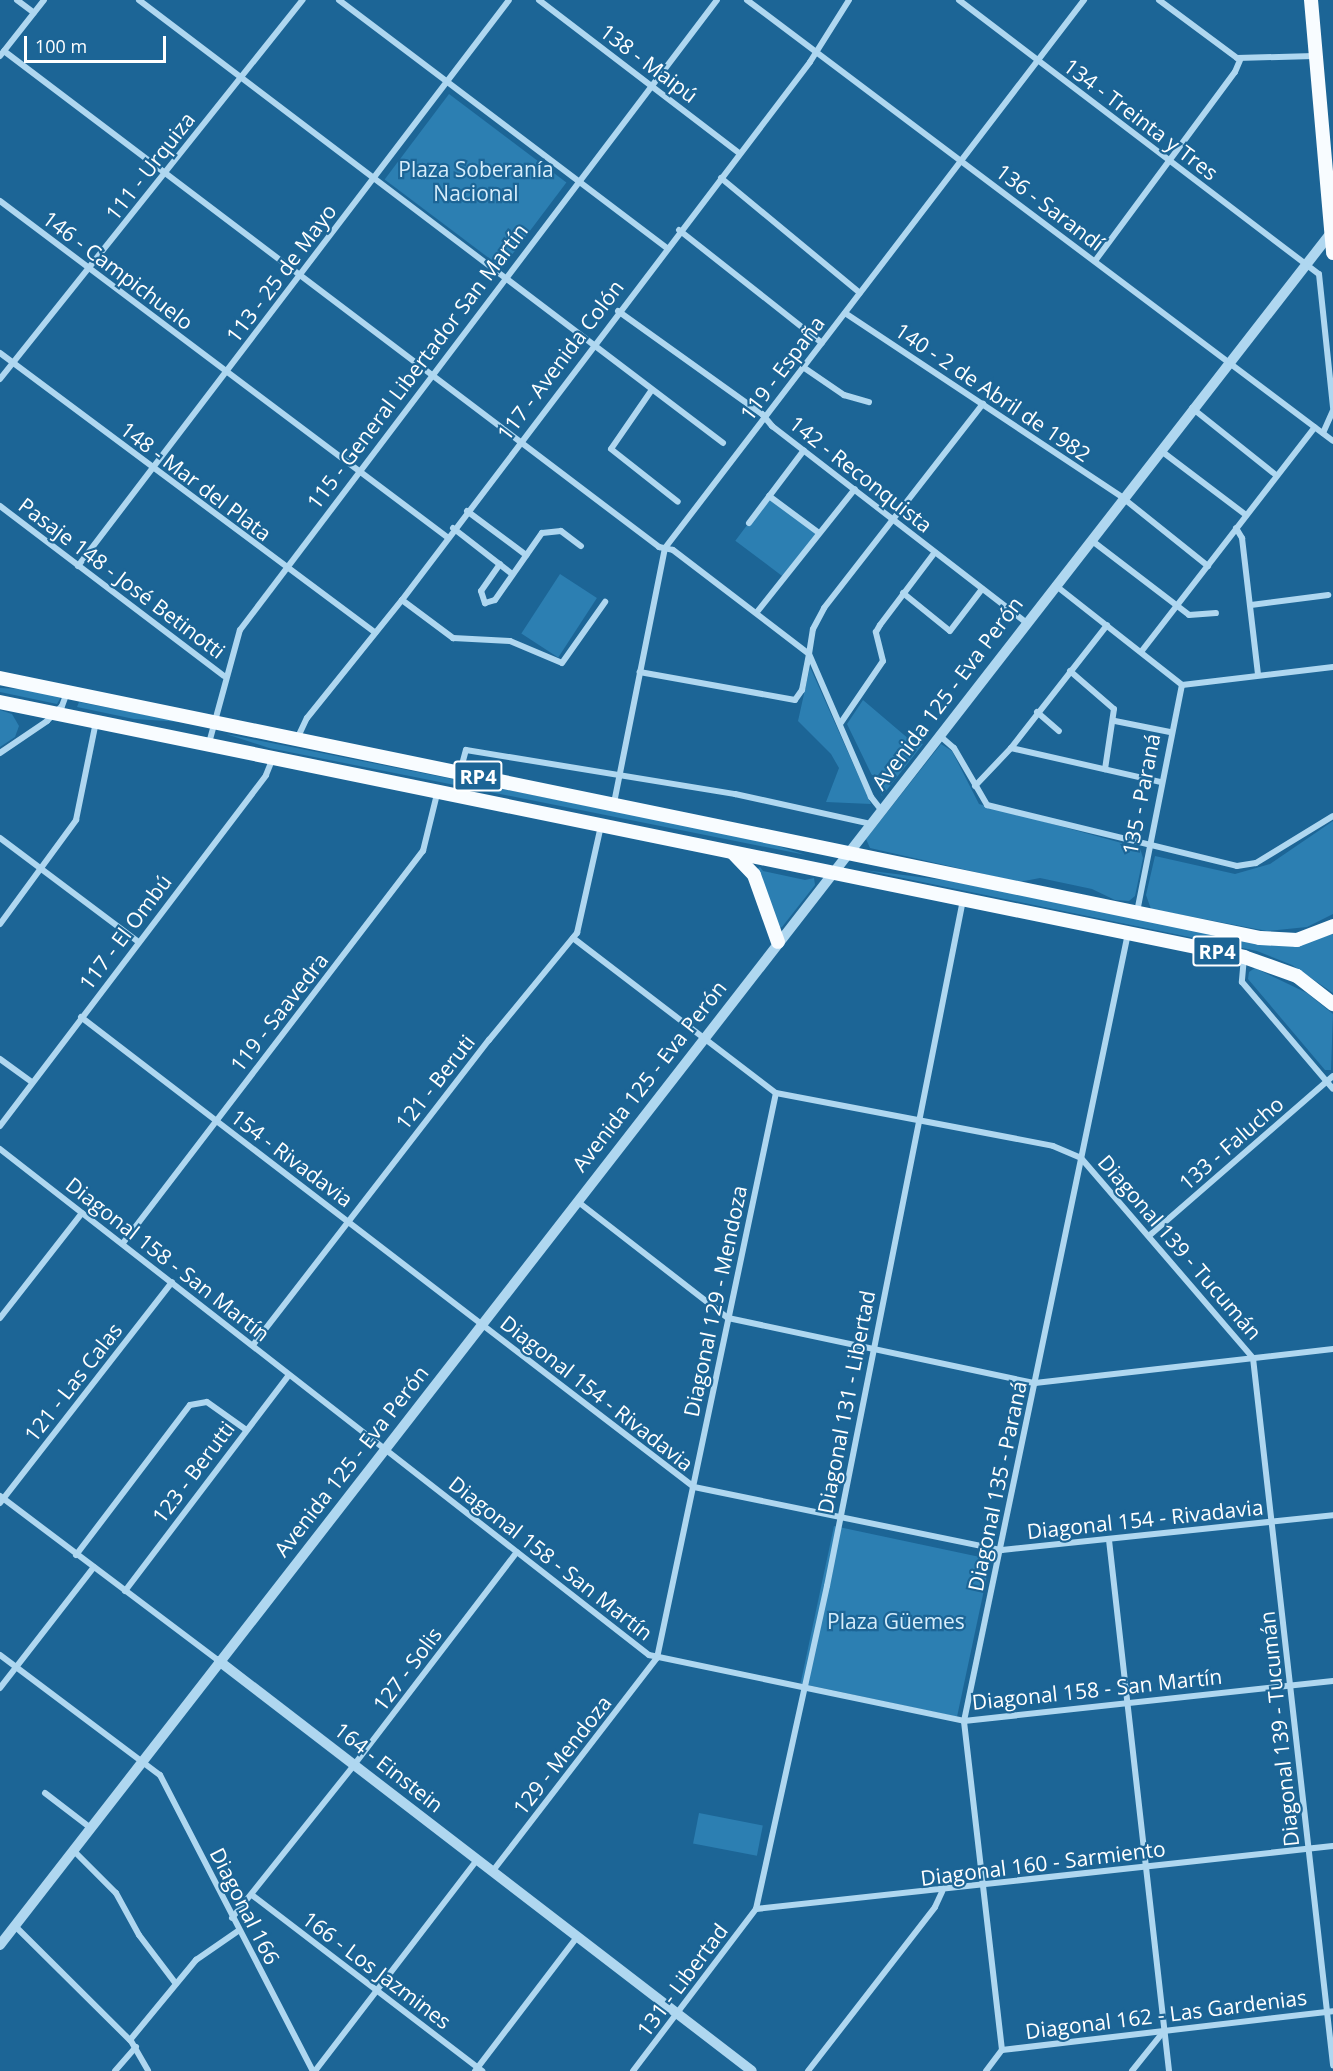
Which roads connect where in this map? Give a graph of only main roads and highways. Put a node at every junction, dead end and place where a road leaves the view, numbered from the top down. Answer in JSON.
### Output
{"nodes":[{"id":1,"x":1311,"y":0,"type":"edge"},
{"id":2,"x":1333,"y":253,"type":"edge"},
{"id":3,"x":0,"y":678,"type":"edge"},
{"id":4,"x":0,"y":702,"type":"edge"},
{"id":5,"x":732,"y":851,"type":"junction"},
{"id":6,"x":1333,"y":926,"type":"edge"},
{"id":7,"x":778,"y":942,"type":"road end"},
{"id":8,"x":1333,"y":1004,"type":"edge"}],
"edges":[{"from":1,"to":2,"type":"main road"},
{"from":3,"to":6,"type":"main road","number":"RP4"},
{"from":4,"to":5,"type":"main road","number":"RP4"},
{"from":5,"to":7,"type":"main road"},
{"from":5,"to":8,"type":"main road","number":"RP4"}]}
